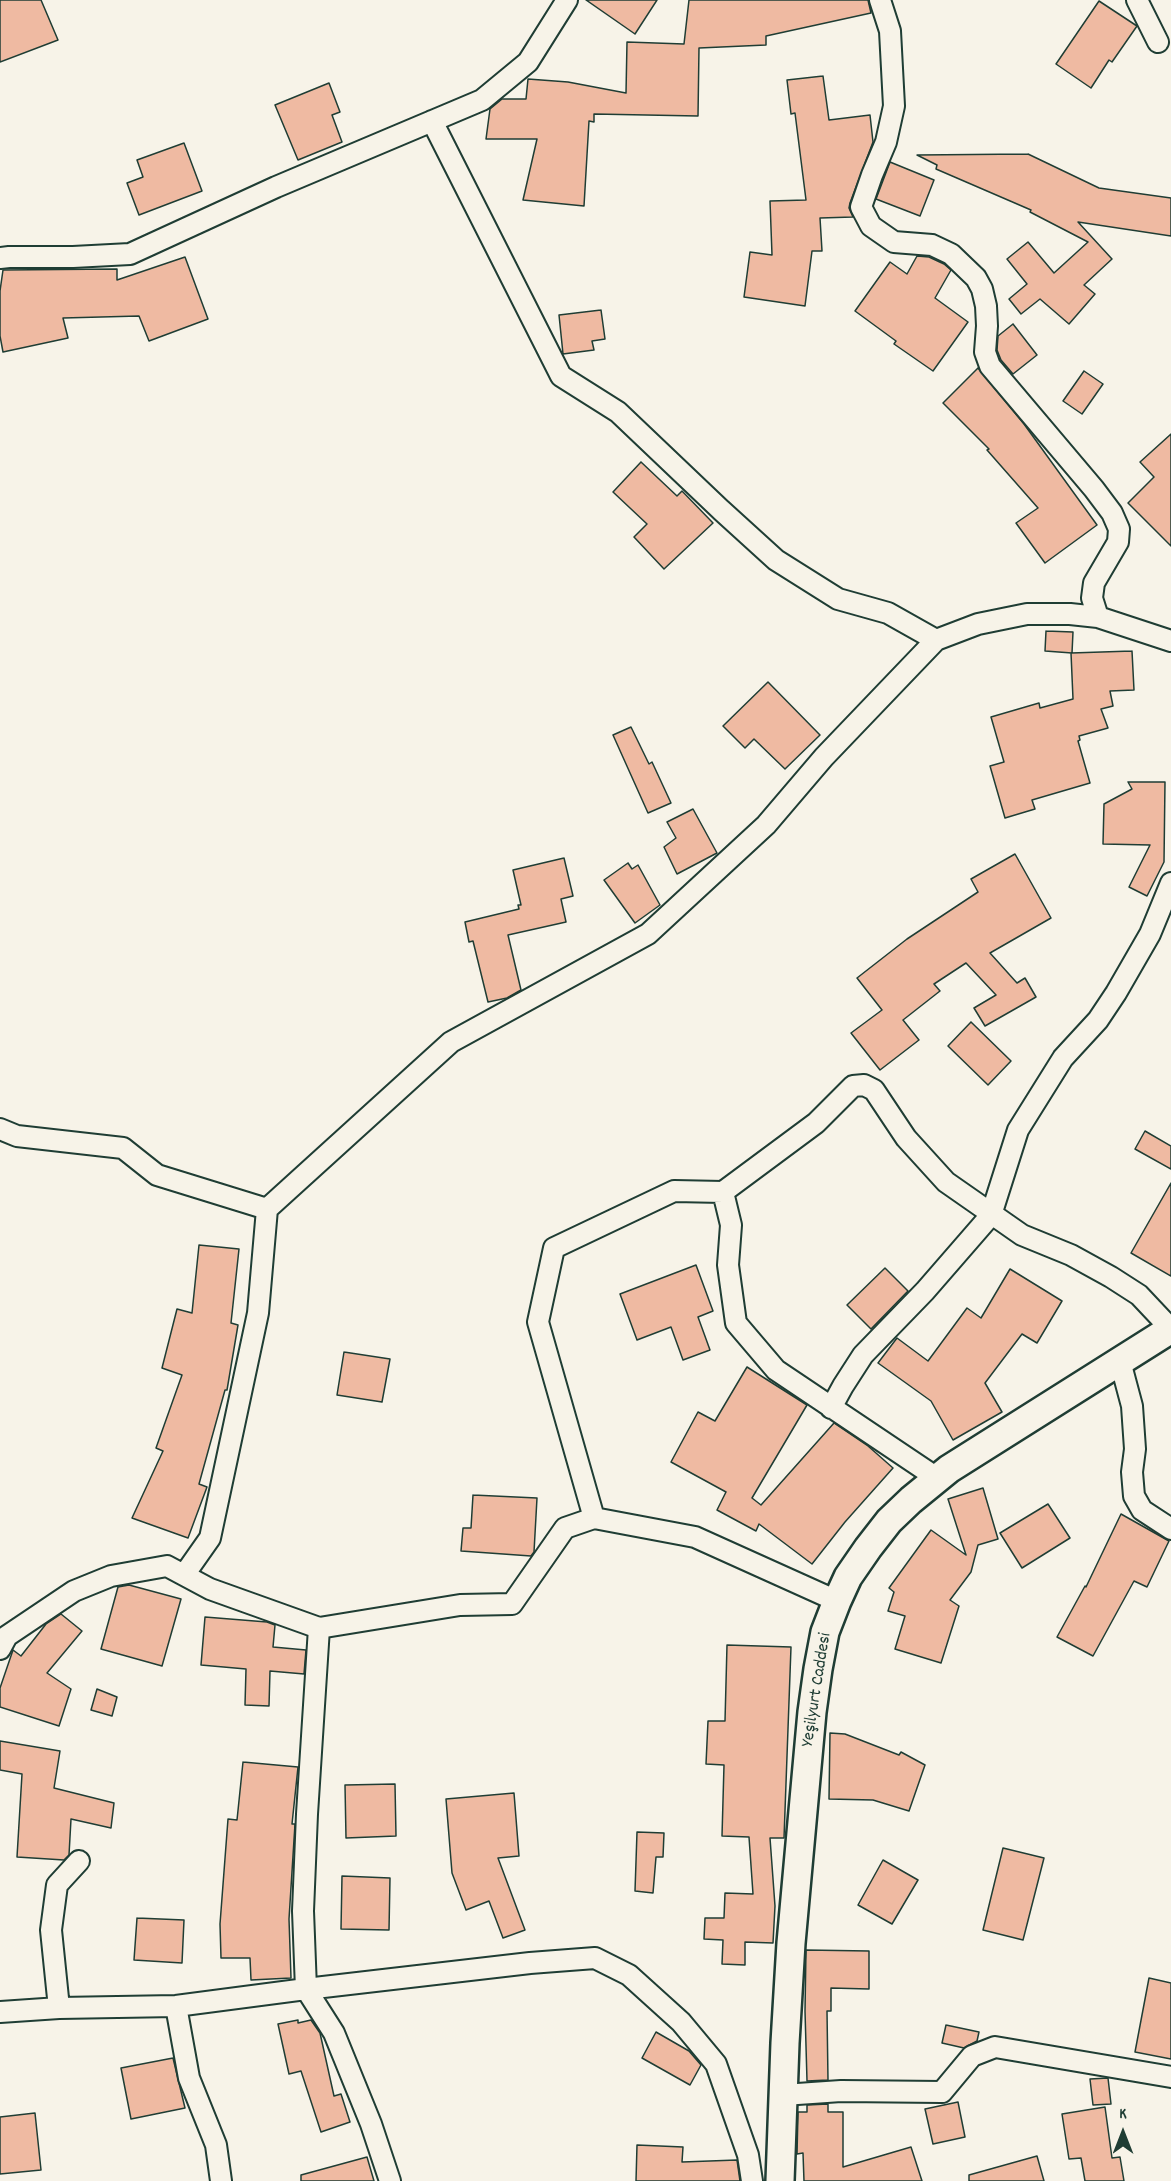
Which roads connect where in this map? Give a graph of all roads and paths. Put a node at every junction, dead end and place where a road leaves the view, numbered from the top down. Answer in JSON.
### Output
{"nodes":[{"id":1,"x":567,"y":0,"type":"edge"},
{"id":2,"x":880,"y":0,"type":"edge"},
{"id":3,"x":1137,"y":0,"type":"edge"},
{"id":4,"x":1158,"y":42,"type":"dead end"},
{"id":5,"x":432,"y":121,"type":"junction"},
{"id":6,"x":0,"y":258,"type":"edge"},
{"id":7,"x":1098,"y":617,"type":"junction"},
{"id":8,"x":936,"y":640,"type":"junction"},
{"id":9,"x":1171,"y":641,"type":"edge"},
{"id":10,"x":1171,"y":883,"type":"edge"},
{"id":11,"x":0,"y":1129,"type":"edge"},
{"id":12,"x":723,"y":1192,"type":"junction"},
{"id":13,"x":267,"y":1209,"type":"junction"},
{"id":14,"x":991,"y":1215,"type":"junction"},
{"id":15,"x":1171,"y":1329,"type":"edge"},
{"id":16,"x":1120,"y":1361,"type":"junction"},
{"id":17,"x":831,"y":1408,"type":"junction"},
{"id":18,"x":938,"y":1478,"type":"junction"},
{"id":19,"x":594,"y":1518,"type":"junction"},
{"id":20,"x":1171,"y":1529,"type":"edge"},
{"id":21,"x":183,"y":1575,"type":"junction"},
{"id":22,"x":837,"y":1601,"type":"junction"},
{"id":23,"x":319,"y":1628,"type":"junction"},
{"id":24,"x":0,"y":1648,"type":"edge"},
{"id":25,"x":79,"y":1861,"type":"dead end"},
{"id":26,"x":306,"y":1989,"type":"junction"},
{"id":27,"x":176,"y":2006,"type":"junction"},
{"id":28,"x":59,"y":2008,"type":"junction"},
{"id":29,"x":0,"y":2012,"type":"edge"},
{"id":30,"x":1171,"y":2077,"type":"edge"},
{"id":31,"x":783,"y":2094,"type":"junction"},
{"id":32,"x":221,"y":2181,"type":"edge"},
{"id":33,"x":390,"y":2181,"type":"edge"},
{"id":34,"x":752,"y":2181,"type":"edge"},
{"id":35,"x":780,"y":2181,"type":"edge"}],
"edges":[{"from":1,"to":5,"type":"street"},
{"from":2,"to":7,"type":"street"},
{"from":3,"to":4,"type":"street"},
{"from":5,"to":6,"type":"street"},
{"from":5,"to":8,"type":"street"},
{"from":7,"to":8,"type":"street"},
{"from":7,"to":9,"type":"street"},
{"from":8,"to":13,"type":"street"},
{"from":10,"to":14,"type":"street"},
{"from":11,"to":13,"type":"street"},
{"from":12,"to":14,"type":"street"},
{"from":12,"to":17,"type":"street"},
{"from":12,"to":19,"type":"street"},
{"from":13,"to":21,"type":"street"},
{"from":14,"to":15,"type":"street"},
{"from":14,"to":17,"type":"street"},
{"from":15,"to":16,"type":"main road","name":"Yeşilyurt Caddesi"},
{"from":16,"to":18,"type":"main road","name":"Yeşilyurt Caddesi"},
{"from":16,"to":20,"type":"street"},
{"from":17,"to":18,"type":"street"},
{"from":18,"to":22,"type":"main road","name":"Yeşilyurt Caddesi"},
{"from":19,"to":22,"type":"street"},
{"from":19,"to":23,"type":"street"},
{"from":21,"to":23,"type":"street"},
{"from":21,"to":24,"type":"street"},
{"from":22,"to":31,"type":"main road","name":"Yeşilyurt Caddesi"},
{"from":23,"to":26,"type":"street"},
{"from":25,"to":28,"type":"street"},
{"from":26,"to":27,"type":"street"},
{"from":26,"to":33,"type":"street"},
{"from":26,"to":34,"type":"street"},
{"from":27,"to":28,"type":"street"},
{"from":27,"to":32,"type":"street"},
{"from":28,"to":29,"type":"street"},
{"from":30,"to":31,"type":"street"},
{"from":31,"to":35,"type":"main road","name":"Yeşilyurt Caddesi"}]}
